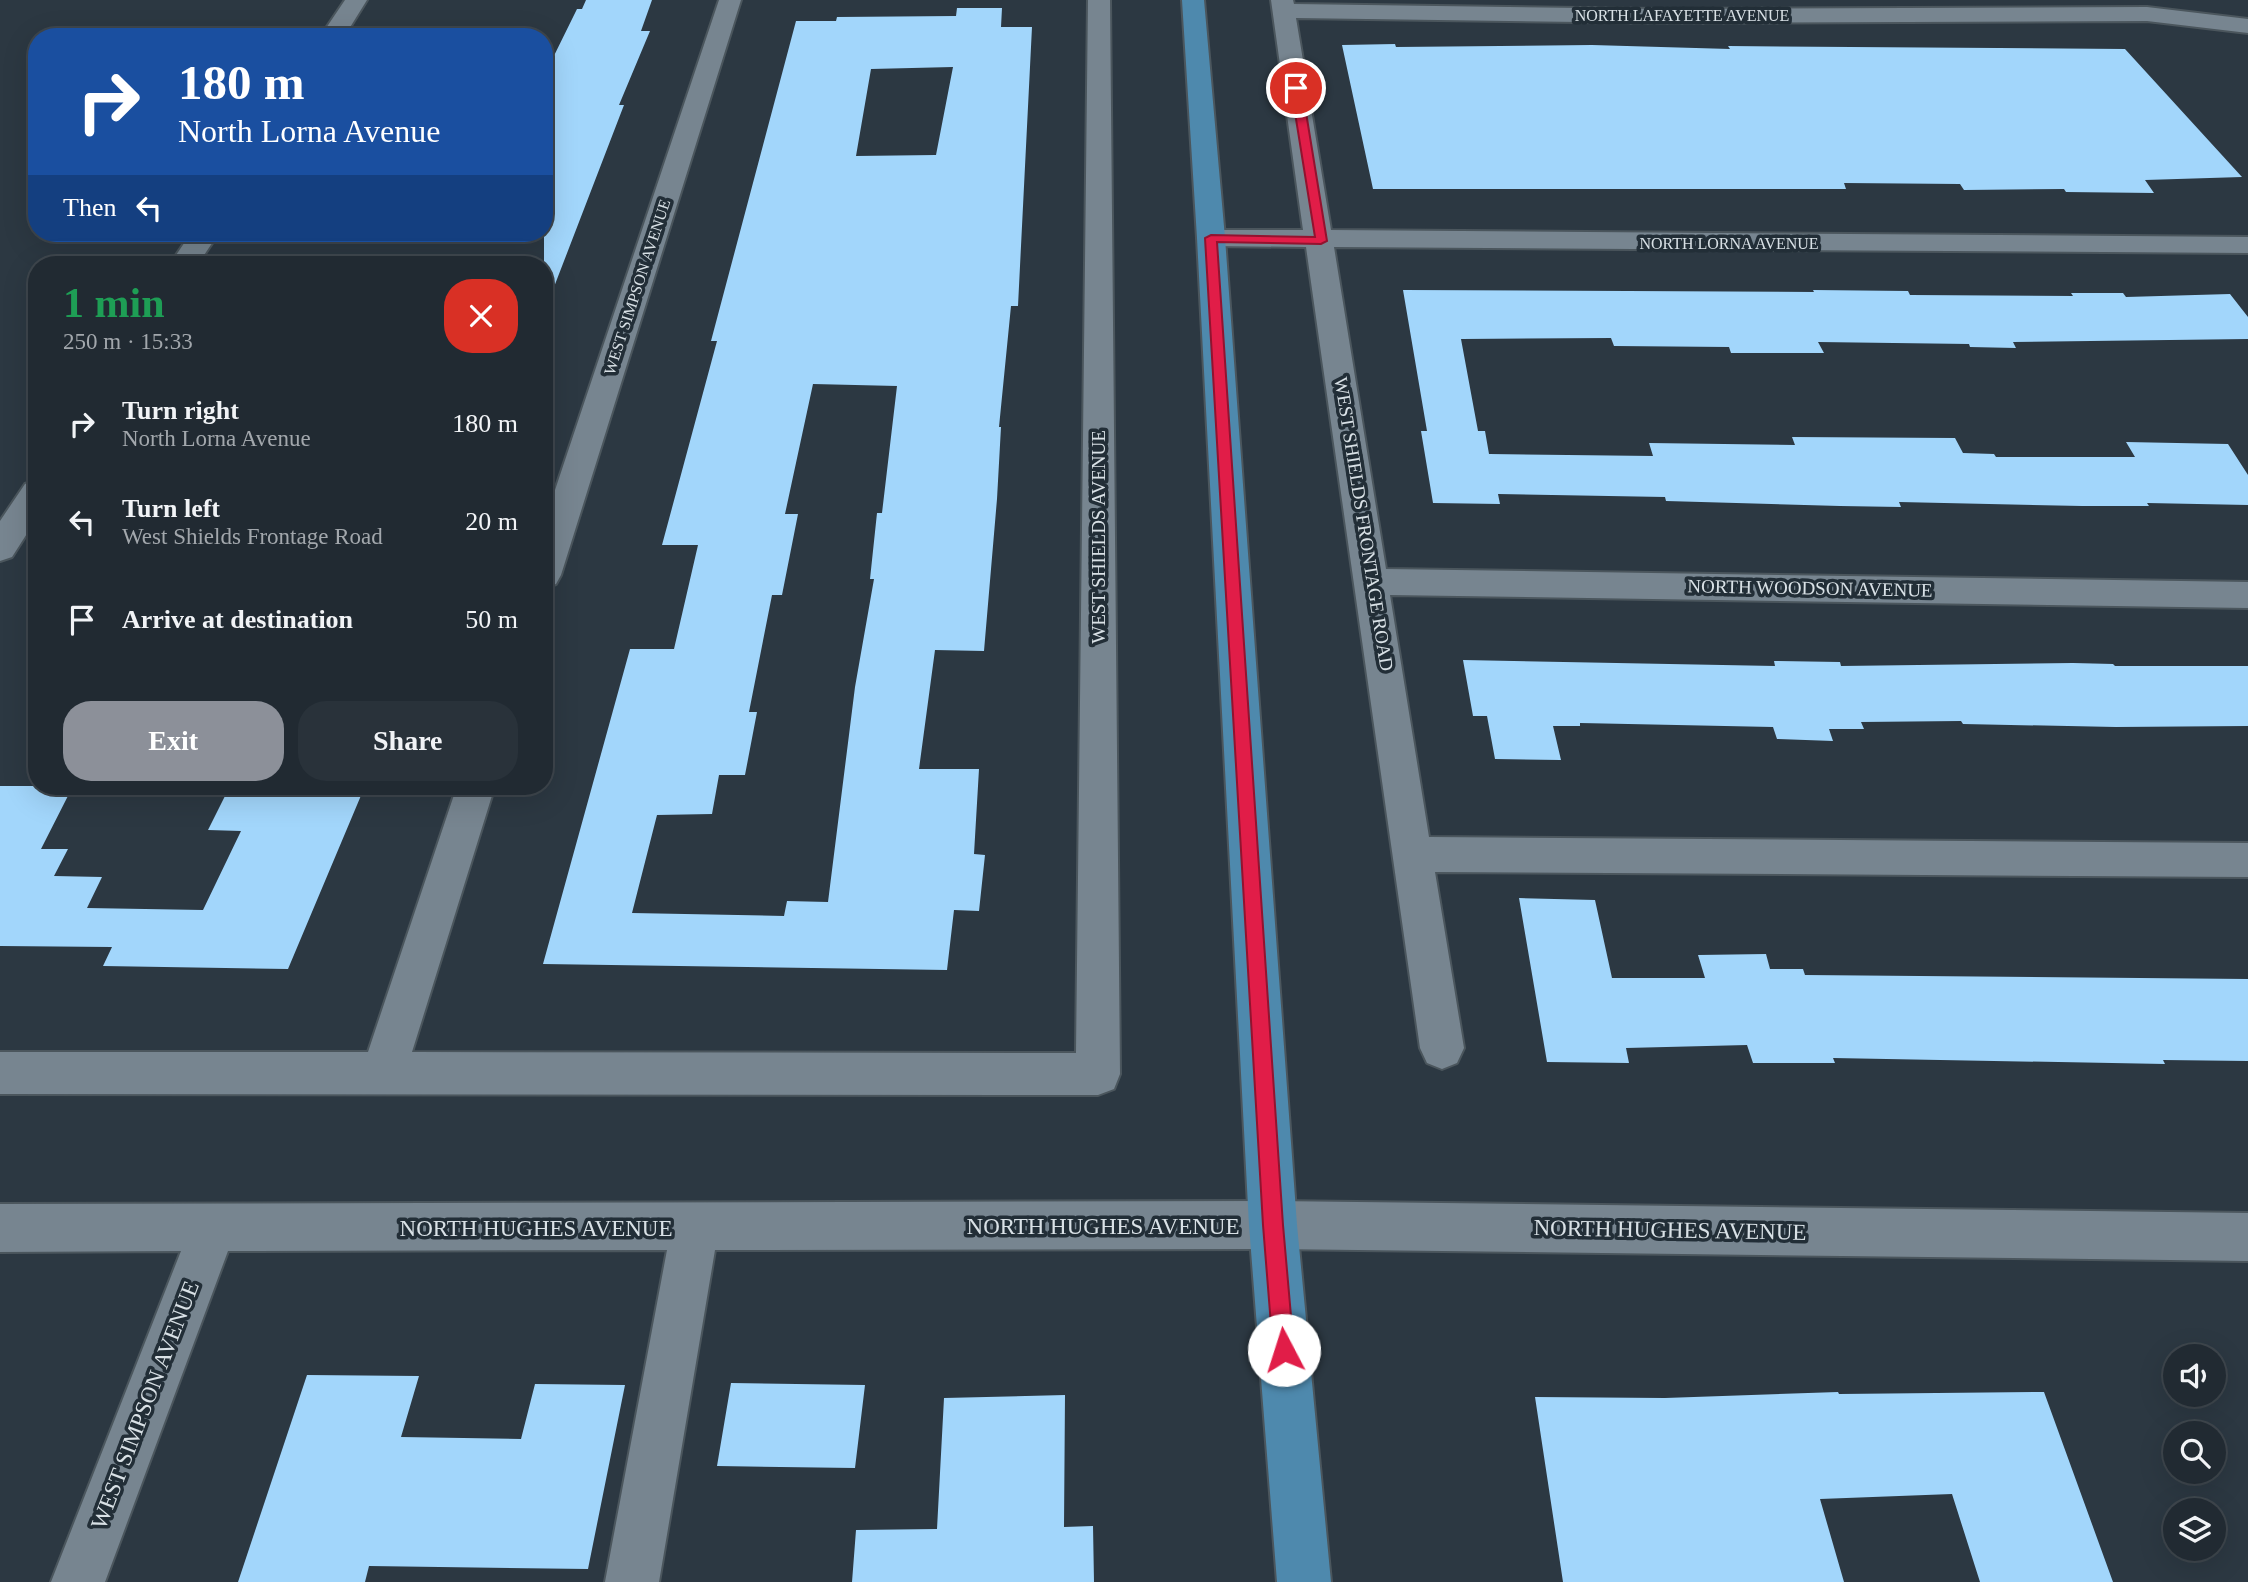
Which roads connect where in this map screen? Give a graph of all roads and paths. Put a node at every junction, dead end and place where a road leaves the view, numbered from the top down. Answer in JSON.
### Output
{"nodes":[{"id":1,"x":356,"y":0,"type":"edge"},
{"id":2,"x":730,"y":0,"type":"edge"},
{"id":3,"x":1098,"y":0,"type":"edge"},
{"id":4,"x":1193,"y":0,"type":"edge"},
{"id":5,"x":1283,"y":6,"type":"edge"},
{"id":6,"x":1991,"y":7,"type":"edge"},
{"id":7,"x":1652,"y":8,"type":"edge"},
{"id":8,"x":2248,"y":26,"type":"edge"},
{"id":9,"x":338,"y":28,"type":"edge"},
{"id":10,"x":1211,"y":238,"type":"junction"},
{"id":11,"x":1321,"y":241,"type":"junction"},
{"id":12,"x":2248,"y":245,"type":"edge"},
{"id":13,"x":28,"y":506,"type":"edge"},
{"id":14,"x":553,"y":547,"type":"edge"},
{"id":15,"x":0,"y":548,"type":"edge"},
{"id":16,"x":1373,"y":582,"type":"junction"},
{"id":17,"x":2248,"y":594,"type":"edge"},
{"id":18,"x":473,"y":795,"type":"edge"},
{"id":19,"x":1413,"y":854,"type":"junction"},
{"id":20,"x":2248,"y":860,"type":"edge"},
{"id":21,"x":1442,"y":1048,"type":"dead end"},
{"id":22,"x":0,"y":1073,"type":"edge"},
{"id":23,"x":383,"y":1073,"type":"junction"},
{"id":24,"x":1273,"y":1225,"type":"junction"},
{"id":25,"x":695,"y":1227,"type":"junction"},
{"id":26,"x":0,"y":1228,"type":"edge"},
{"id":27,"x":212,"y":1229,"type":"junction"},
{"id":28,"x":2248,"y":1237,"type":"edge"},
{"id":29,"x":78,"y":1582,"type":"edge"},
{"id":30,"x":632,"y":1582,"type":"edge"},
{"id":31,"x":1304,"y":1582,"type":"edge"}],
"edges":[{"from":1,"to":9,"type":"street"},
{"from":2,"to":14,"type":"street","name":"WEST SIMPSON AVENUE"},
{"from":3,"to":23,"type":"street","name":"WEST SHIELDS AVENUE"},
{"from":4,"to":10,"type":"main road"},
{"from":5,"to":7,"type":"street","name":"NORTH LAFAYETTE AVENUE"},
{"from":5,"to":11,"type":"street","name":"WEST SHIELDS FRONTAGE ROAD"},
{"from":6,"to":7,"type":"street","name":"NORTH LAFAYETTE AVENUE"},
{"from":6,"to":8,"type":"street","name":"NORTH LAFAYETTE AVENUE"},
{"from":10,"to":11,"type":"street","name":"NORTH LORNA AVENUE"},
{"from":10,"to":24,"type":"main road"},
{"from":11,"to":12,"type":"street","name":"NORTH LORNA AVENUE"},
{"from":11,"to":16,"type":"street","name":"WEST SHIELDS FRONTAGE ROAD"},
{"from":13,"to":15,"type":"street"},
{"from":16,"to":17,"type":"street","name":"NORTH WOODSON AVENUE"},
{"from":16,"to":19,"type":"street","name":"WEST SHIELDS FRONTAGE ROAD"},
{"from":18,"to":23,"type":"street"},
{"from":19,"to":20,"type":"street"},
{"from":19,"to":21,"type":"street","name":"WEST SHIELDS FRONTAGE ROAD"},
{"from":22,"to":23,"type":"street"},
{"from":24,"to":25,"type":"street","name":"NORTH HUGHES AVENUE"},
{"from":24,"to":28,"type":"street","name":"NORTH HUGHES AVENUE"},
{"from":24,"to":31,"type":"main road"},
{"from":25,"to":27,"type":"street","name":"NORTH HUGHES AVENUE"},
{"from":25,"to":30,"type":"street"},
{"from":26,"to":27,"type":"street","name":"NORTH HUGHES AVENUE"},
{"from":27,"to":29,"type":"street","name":"WEST SIMPSON AVENUE"}]}
